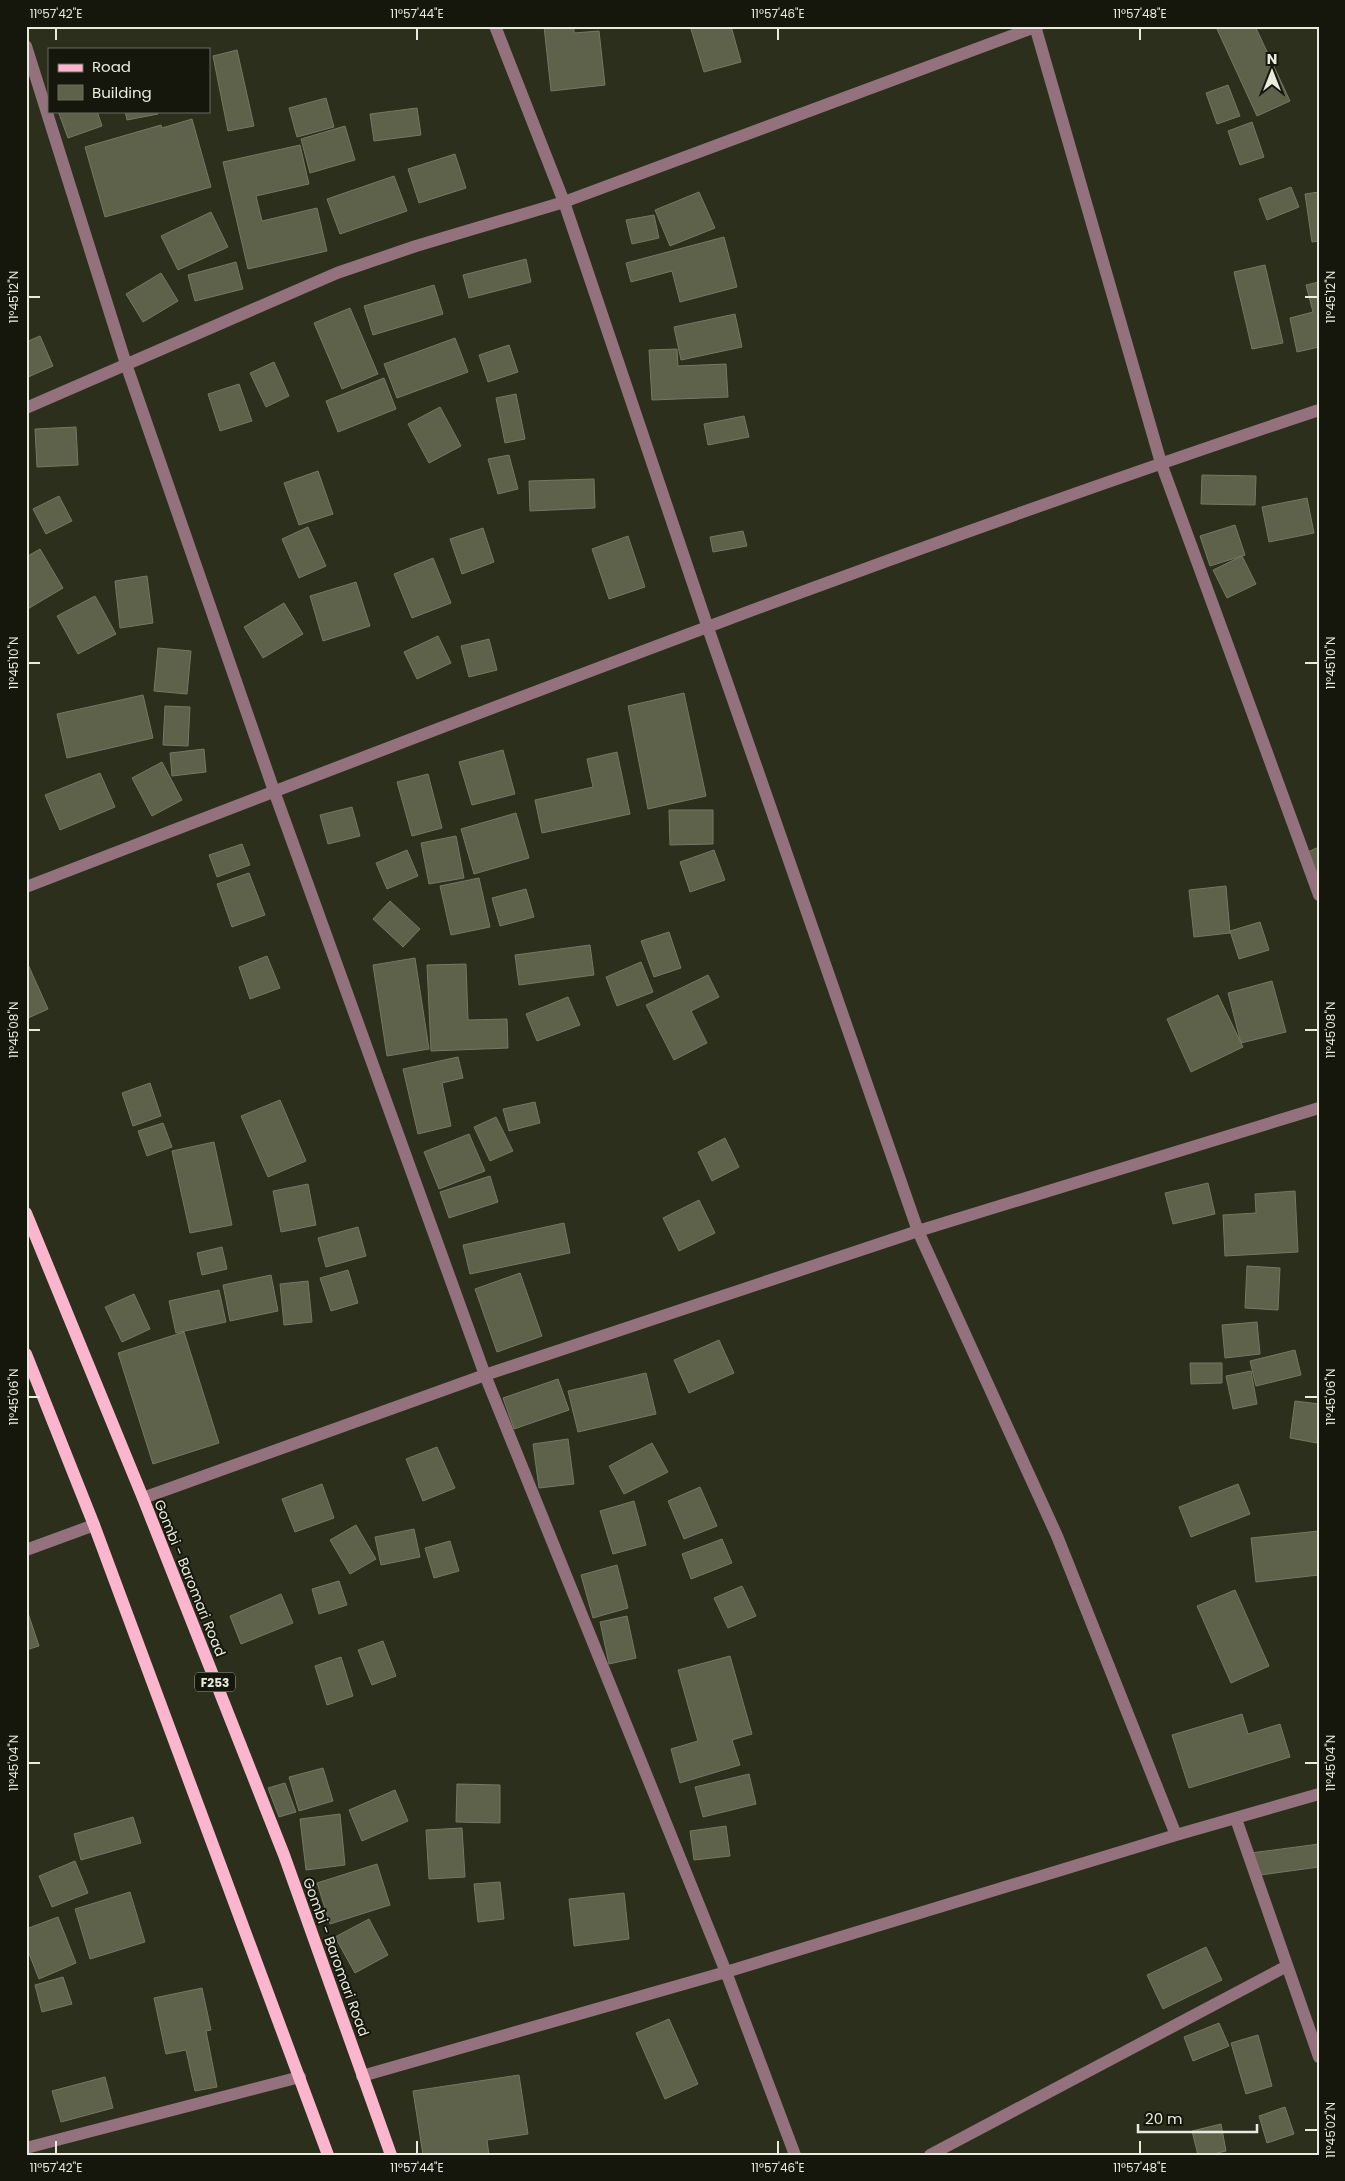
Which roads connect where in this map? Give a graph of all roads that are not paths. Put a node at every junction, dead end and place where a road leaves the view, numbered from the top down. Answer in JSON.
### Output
{"nodes":[{"id":1,"x":494,"y":26,"type":"edge"},
{"id":2,"x":1036,"y":27,"type":"edge"},
{"id":3,"x":26,"y":46,"type":"edge"},
{"id":4,"x":564,"y":202,"type":"junction"},
{"id":5,"x":126,"y":364,"type":"junction"},
{"id":6,"x":26,"y":408,"type":"edge"},
{"id":7,"x":1319,"y":410,"type":"edge"},
{"id":8,"x":1161,"y":463,"type":"junction"},
{"id":9,"x":708,"y":628,"type":"junction"},
{"id":10,"x":274,"y":791,"type":"junction"},
{"id":11,"x":26,"y":887,"type":"edge"},
{"id":12,"x":1319,"y":895,"type":"edge"},
{"id":13,"x":1319,"y":1108,"type":"edge"},
{"id":14,"x":26,"y":1214,"type":"edge"},
{"id":15,"x":918,"y":1231,"type":"junction"},
{"id":16,"x":26,"y":1354,"type":"edge"},
{"id":17,"x":485,"y":1375,"type":"junction"},
{"id":18,"x":142,"y":1498,"type":"junction"},
{"id":19,"x":94,"y":1525,"type":"junction"},
{"id":20,"x":26,"y":1550,"type":"edge"},
{"id":21,"x":1319,"y":1794,"type":"edge"},
{"id":22,"x":1236,"y":1819,"type":"junction"},
{"id":23,"x":1176,"y":1835,"type":"junction"},
{"id":24,"x":1287,"y":1966,"type":"junction"},
{"id":25,"x":726,"y":1972,"type":"junction"},
{"id":26,"x":1319,"y":2057,"type":"edge"},
{"id":27,"x":362,"y":2076,"type":"junction"},
{"id":28,"x":300,"y":2077,"type":"junction"},
{"id":29,"x":26,"y":2148,"type":"edge"},
{"id":30,"x":328,"y":2155,"type":"edge"},
{"id":31,"x":391,"y":2155,"type":"edge"},
{"id":32,"x":795,"y":2155,"type":"edge"},
{"id":33,"x":930,"y":2155,"type":"edge"}],
"edges":[{"from":1,"to":4,"type":"street"},
{"from":2,"to":4,"type":"street"},
{"from":2,"to":8,"type":"street"},
{"from":3,"to":5,"type":"street"},
{"from":4,"to":5,"type":"street"},
{"from":4,"to":9,"type":"street"},
{"from":5,"to":6,"type":"street"},
{"from":5,"to":10,"type":"street"},
{"from":7,"to":8,"type":"street"},
{"from":8,"to":9,"type":"street"},
{"from":8,"to":12,"type":"street"},
{"from":9,"to":10,"type":"street"},
{"from":9,"to":15,"type":"street"},
{"from":10,"to":11,"type":"street"},
{"from":10,"to":17,"type":"street"},
{"from":13,"to":15,"type":"street"},
{"from":14,"to":18,"type":"main road","name":"Gombi - Baromari Road","number":"F253"},
{"from":15,"to":17,"type":"street"},
{"from":15,"to":23,"type":"street"},
{"from":16,"to":19,"type":"main road"},
{"from":17,"to":18,"type":"street"},
{"from":17,"to":25,"type":"street"},
{"from":18,"to":27,"type":"main road","name":"Gombi - Baromari Road","number":"F253"},
{"from":19,"to":20,"type":"street"},
{"from":19,"to":28,"type":"main road"},
{"from":21,"to":22,"type":"street"},
{"from":22,"to":23,"type":"street"},
{"from":22,"to":24,"type":"street"},
{"from":23,"to":25,"type":"street"},
{"from":24,"to":26,"type":"street"},
{"from":24,"to":33,"type":"street"},
{"from":25,"to":27,"type":"street"},
{"from":25,"to":32,"type":"street"},
{"from":27,"to":31,"type":"main road","name":"Gombi - Baromari Road","number":"F253"},
{"from":28,"to":29,"type":"street"},
{"from":28,"to":30,"type":"main road"}]}
